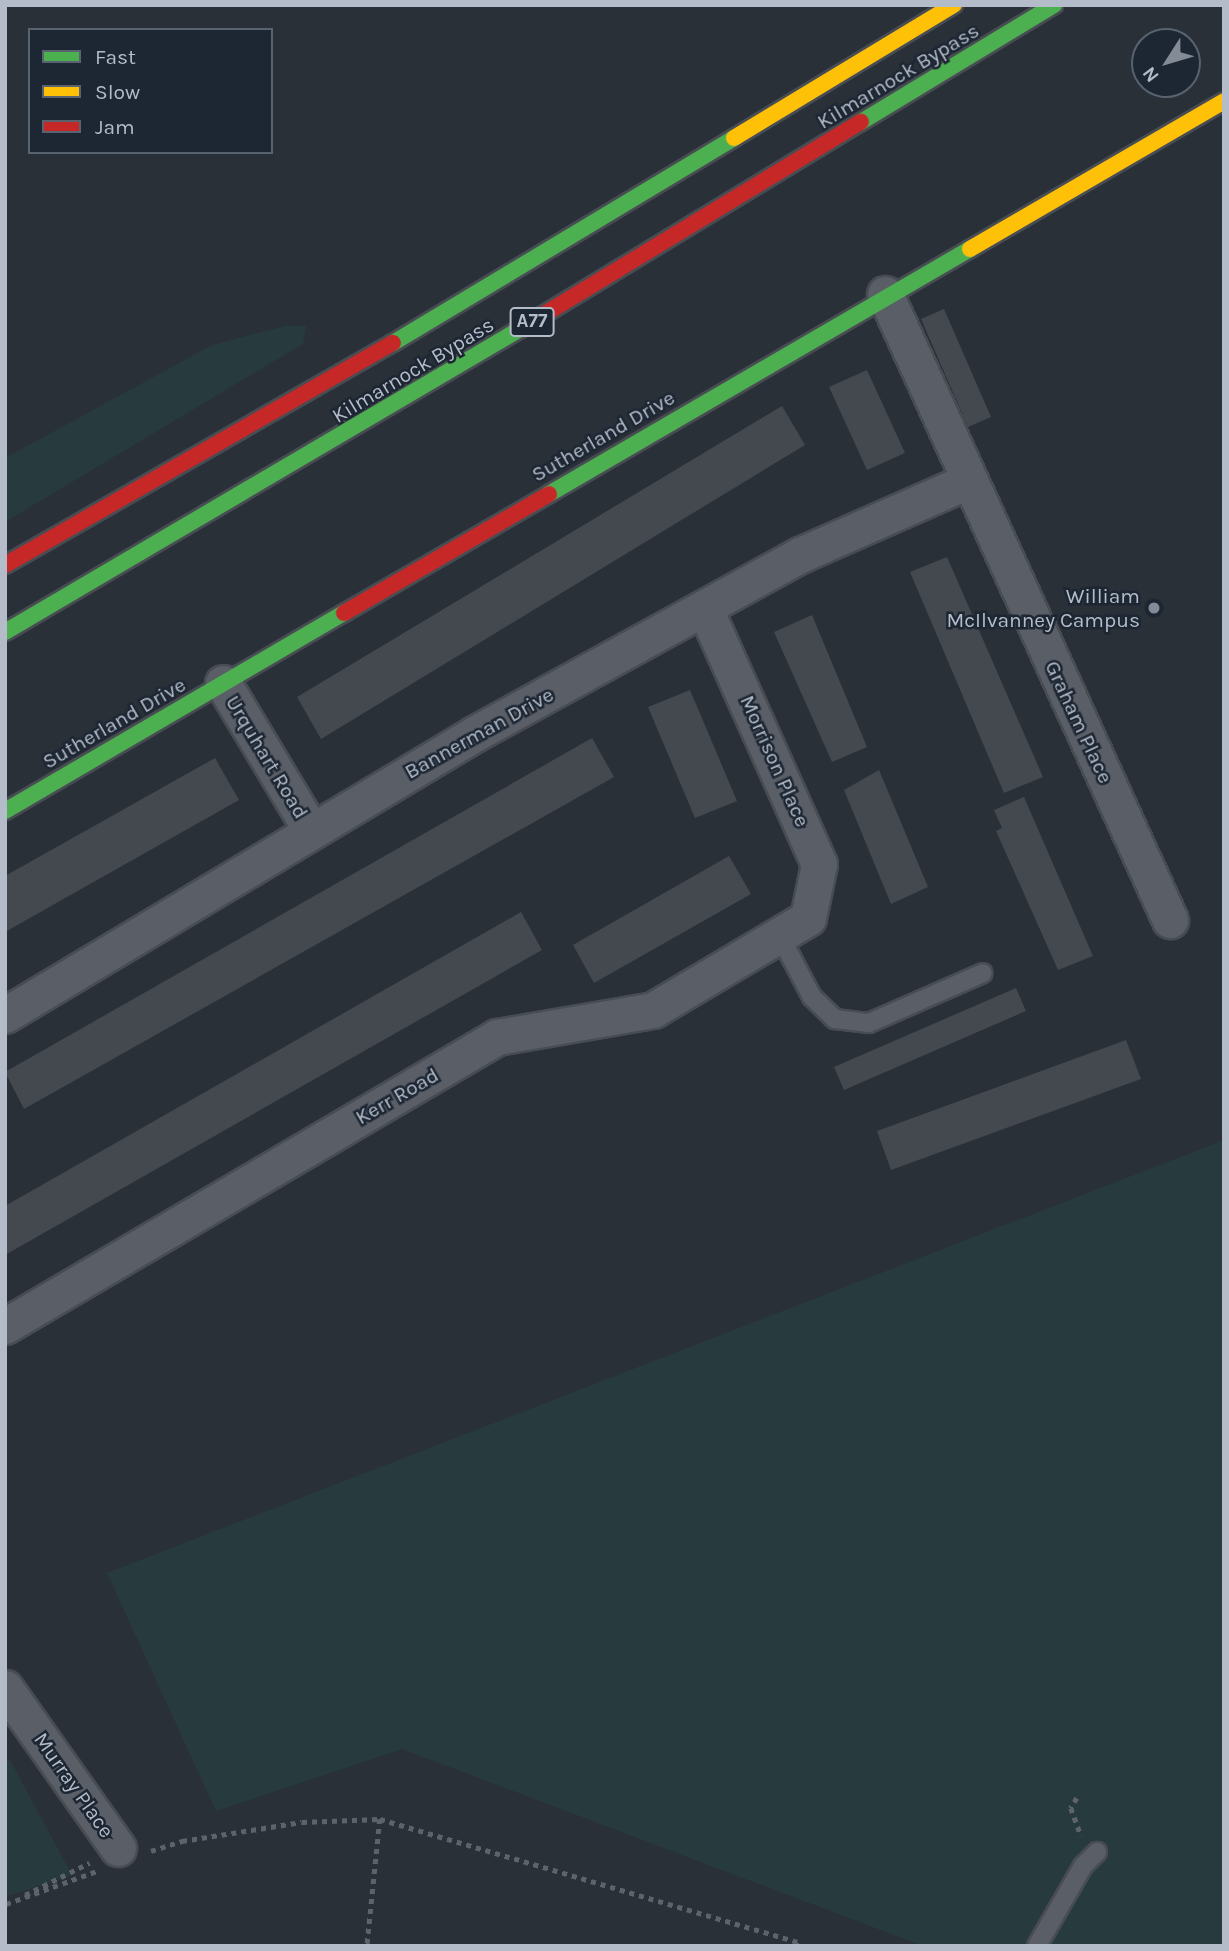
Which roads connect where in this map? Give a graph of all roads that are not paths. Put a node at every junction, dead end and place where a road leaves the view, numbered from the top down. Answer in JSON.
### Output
{"nodes":[{"id":1,"x":954,"y":5,"type":"edge"},
{"id":2,"x":1054,"y":5,"type":"edge"},
{"id":3,"x":1224,"y":101,"type":"edge"},
{"id":4,"x":885,"y":294,"type":"junction"},
{"id":5,"x":968,"y":481,"type":"junction"},
{"id":6,"x":5,"y":565,"type":"edge"},
{"id":7,"x":705,"y":609,"type":"junction"},
{"id":8,"x":5,"y":632,"type":"edge"},
{"id":9,"x":223,"y":683,"type":"junction"},
{"id":10,"x":5,"y":811,"type":"edge"},
{"id":11,"x":311,"y":830,"type":"junction"},
{"id":12,"x":1170,"y":920,"type":"dead end"},
{"id":13,"x":794,"y":928,"type":"junction"},
{"id":14,"x":984,"y":973,"type":"dead end"},
{"id":15,"x":5,"y":1015,"type":"edge"},
{"id":16,"x":5,"y":1326,"type":"edge"},
{"id":17,"x":5,"y":1688,"type":"edge"},
{"id":18,"x":123,"y":1857,"type":"road end"},
{"id":19,"x":1094,"y":1858,"type":"road end"},
{"id":20,"x":1037,"y":1946,"type":"edge"}],
"edges":[{"from":1,"to":6,"type":"main road","name":"Kilmarnock Bypass","number":"A77"},
{"from":2,"to":8,"type":"main road","name":"Kilmarnock Bypass","number":"A77"},
{"from":3,"to":4,"type":"main road","name":"Sutherland Drive"},
{"from":4,"to":5,"type":"street","name":"Graham Place"},
{"from":4,"to":9,"type":"main road","name":"Sutherland Drive"},
{"from":5,"to":7,"type":"street","name":"Bannerman Drive"},
{"from":5,"to":12,"type":"street","name":"Graham Place"},
{"from":7,"to":11,"type":"street","name":"Bannerman Drive"},
{"from":7,"to":13,"type":"street","name":"Morrison Place"},
{"from":9,"to":10,"type":"main road","name":"Sutherland Drive"},
{"from":9,"to":11,"type":"street","name":"Urquhart Road"},
{"from":11,"to":15,"type":"street","name":"Bannerman Drive"},
{"from":13,"to":14,"type":"lane"},
{"from":13,"to":16,"type":"street","name":"Kerr Road"},
{"from":17,"to":18,"type":"street","name":"Murray Place"},
{"from":19,"to":20,"type":"lane"}]}
